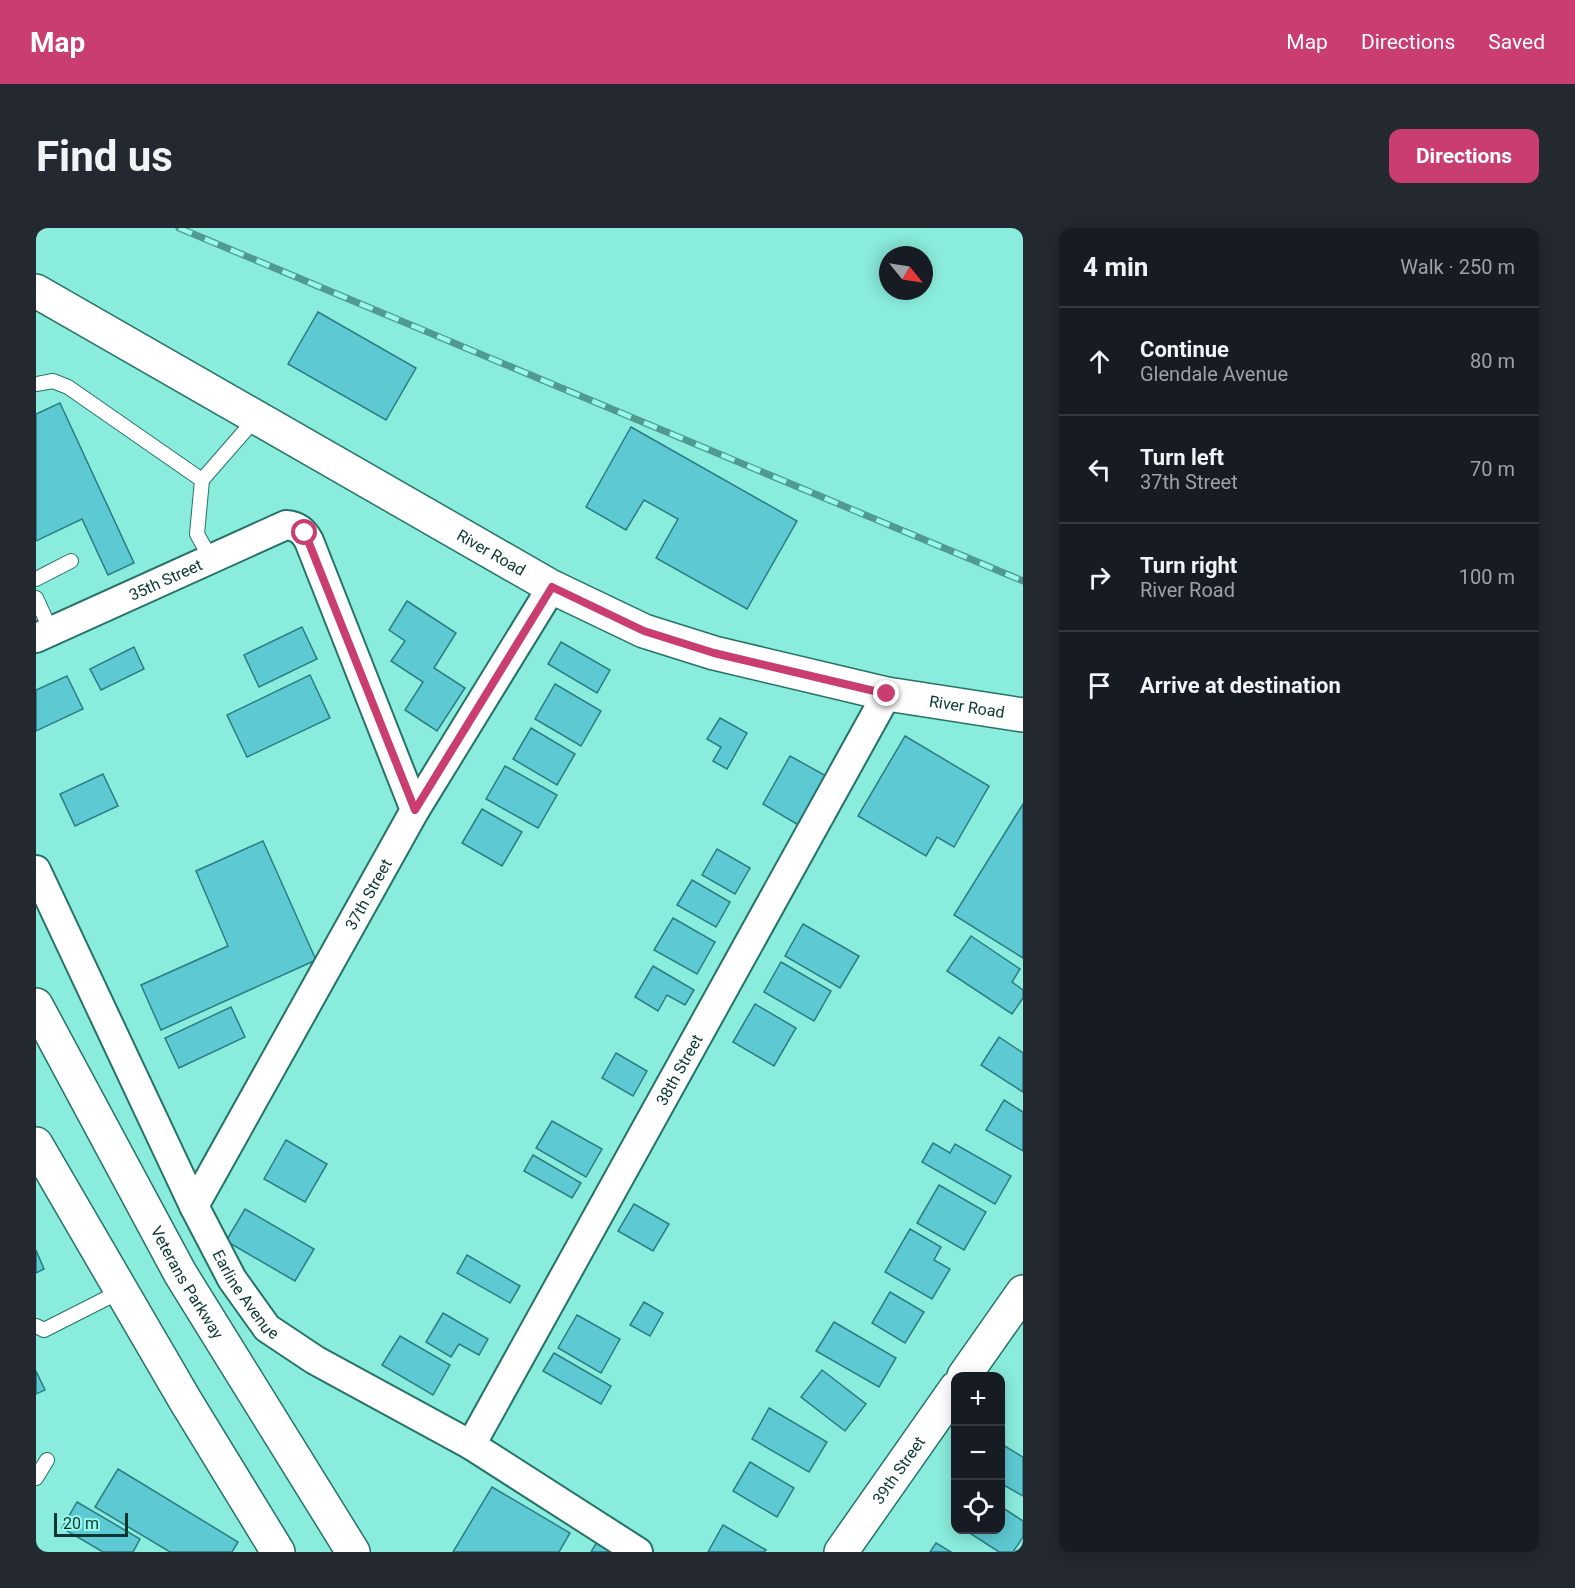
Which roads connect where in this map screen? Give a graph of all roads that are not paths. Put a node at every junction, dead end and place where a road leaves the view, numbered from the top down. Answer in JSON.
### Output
{"nodes":[{"id":1,"x":36,"y":291,"type":"edge"},
{"id":2,"x":36,"y":384,"type":"edge"},
{"id":3,"x":256,"y":418,"type":"junction"},
{"id":4,"x":202,"y":480,"type":"junction"},
{"id":5,"x":211,"y":559,"type":"junction"},
{"id":6,"x":71,"y":561,"type":"dead end"},
{"id":7,"x":36,"y":579,"type":"edge"},
{"id":8,"x":552,"y":587,"type":"junction"},
{"id":9,"x":36,"y":598,"type":"edge"},
{"id":10,"x":44,"y":634,"type":"edge"},
{"id":11,"x":887,"y":694,"type":"junction"},
{"id":12,"x":1023,"y":715,"type":"edge"},
{"id":13,"x":415,"y":810,"type":"junction"},
{"id":14,"x":36,"y":870,"type":"edge"},
{"id":15,"x":36,"y":1005,"type":"edge"},
{"id":16,"x":36,"y":1144,"type":"edge"},
{"id":17,"x":194,"y":1206,"type":"junction"},
{"id":18,"x":121,"y":1291,"type":"junction"},
{"id":19,"x":1023,"y":1292,"type":"edge"},
{"id":20,"x":36,"y":1326,"type":"edge"},
{"id":21,"x":967,"y":1372,"type":"edge"},
{"id":22,"x":951,"y":1395,"type":"edge"},
{"id":23,"x":471,"y":1445,"type":"junction"},
{"id":24,"x":47,"y":1460,"type":"dead end"},
{"id":25,"x":36,"y":1478,"type":"edge"},
{"id":26,"x":278,"y":1552,"type":"edge"},
{"id":27,"x":352,"y":1552,"type":"edge"},
{"id":28,"x":639,"y":1552,"type":"edge"},
{"id":29,"x":841,"y":1552,"type":"edge"}],
"edges":[{"from":1,"to":3,"type":"main road","name":"River Road"},
{"from":2,"to":4,"type":"lane"},
{"from":3,"to":4,"type":"lane"},
{"from":3,"to":8,"type":"main road","name":"River Road"},
{"from":4,"to":5,"type":"lane"},
{"from":5,"to":10,"type":"street","name":"35th Street"},
{"from":5,"to":13,"type":"street","name":"35th Street"},
{"from":6,"to":7,"type":"lane"},
{"from":8,"to":11,"type":"main road","name":"River Road"},
{"from":8,"to":13,"type":"street","name":"37th Street"},
{"from":9,"to":10,"type":"lane"},
{"from":11,"to":12,"type":"main road","name":"River Road"},
{"from":11,"to":23,"type":"street","name":"38th Street"},
{"from":13,"to":17,"type":"street","name":"37th Street"},
{"from":14,"to":17,"type":"street","name":"Earline Avenue"},
{"from":15,"to":27,"type":"main road","name":"Veterans Parkway"},
{"from":16,"to":18,"type":"main road"},
{"from":17,"to":23,"type":"street","name":"Earline Avenue"},
{"from":18,"to":20,"type":"lane"},
{"from":18,"to":26,"type":"main road"},
{"from":19,"to":21,"type":"main road"},
{"from":22,"to":29,"type":"main road","name":"39th Street"},
{"from":23,"to":28,"type":"street","name":"Earline Avenue"},
{"from":24,"to":25,"type":"lane"}]}
